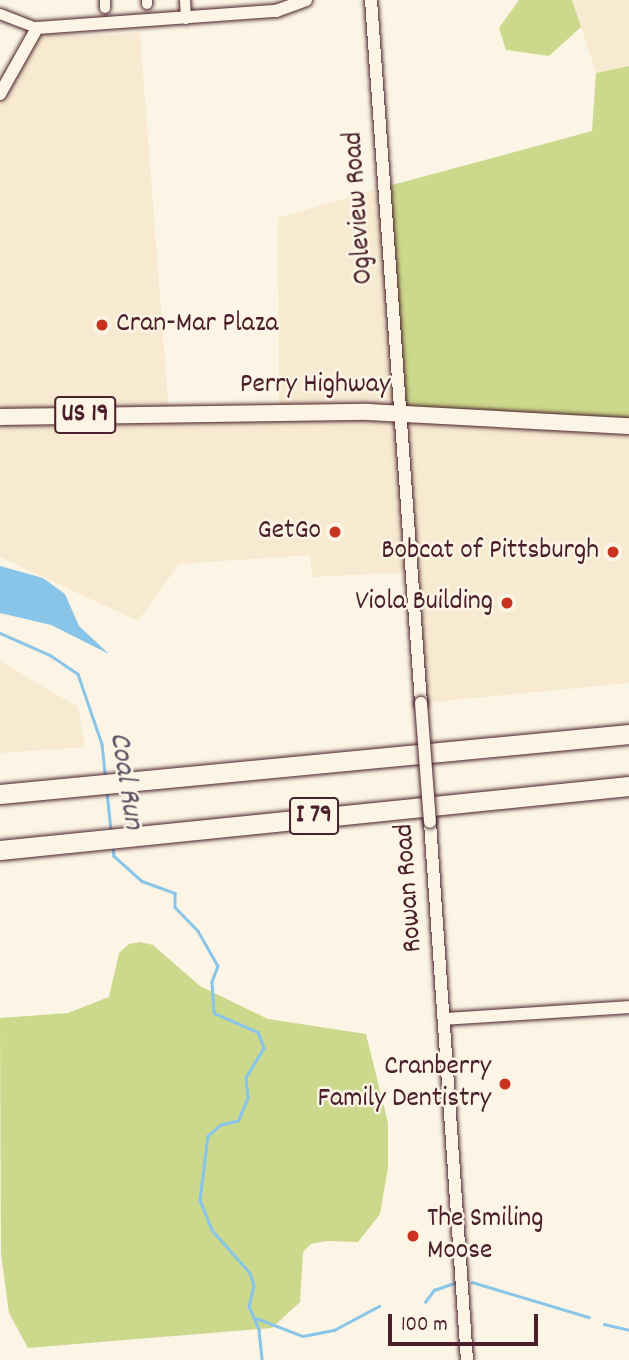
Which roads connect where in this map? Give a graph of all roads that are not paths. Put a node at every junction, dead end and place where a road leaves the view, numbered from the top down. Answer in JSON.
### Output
{"nodes":[{"id":1,"x":185,"y":0,"type":"edge"},
{"id":2,"x":306,"y":0,"type":"edge"},
{"id":3,"x":371,"y":0,"type":"edge"},
{"id":4,"x":0,"y":14,"type":"edge"},
{"id":5,"x":186,"y":19,"type":"junction"},
{"id":6,"x":37,"y":28,"type":"junction"},
{"id":7,"x":0,"y":94,"type":"edge"},
{"id":8,"x":401,"y":413,"type":"junction"},
{"id":9,"x":0,"y":417,"type":"edge"},
{"id":10,"x":629,"y":426,"type":"edge"},
{"id":11,"x":629,"y":734,"type":"edge"},
{"id":12,"x":629,"y":786,"type":"edge"},
{"id":13,"x":0,"y":794,"type":"edge"},
{"id":14,"x":0,"y":850,"type":"edge"},
{"id":15,"x":629,"y":1007,"type":"edge"},
{"id":16,"x":444,"y":1019,"type":"junction"},
{"id":17,"x":467,"y":1360,"type":"edge"}],
"edges":[{"from":1,"to":5,"type":"street"},
{"from":2,"to":5,"type":"street"},
{"from":3,"to":8,"type":"street","name":"Ogleview Road"},
{"from":4,"to":6,"type":"street"},
{"from":5,"to":6,"type":"street"},
{"from":6,"to":7,"type":"street"},
{"from":8,"to":9,"type":"main road","name":"Perry Highway","number":"US 19"},
{"from":8,"to":10,"type":"main road","name":"Perry Highway","number":"US 19"},
{"from":8,"to":16,"type":"street","name":"Rowan Road","bridge":true},
{"from":11,"to":13,"type":"highway","number":"I 79"},
{"from":12,"to":14,"type":"highway","number":"I 79"},
{"from":15,"to":16,"type":"street"},
{"from":16,"to":17,"type":"street","name":"Rowan Road"}]}
